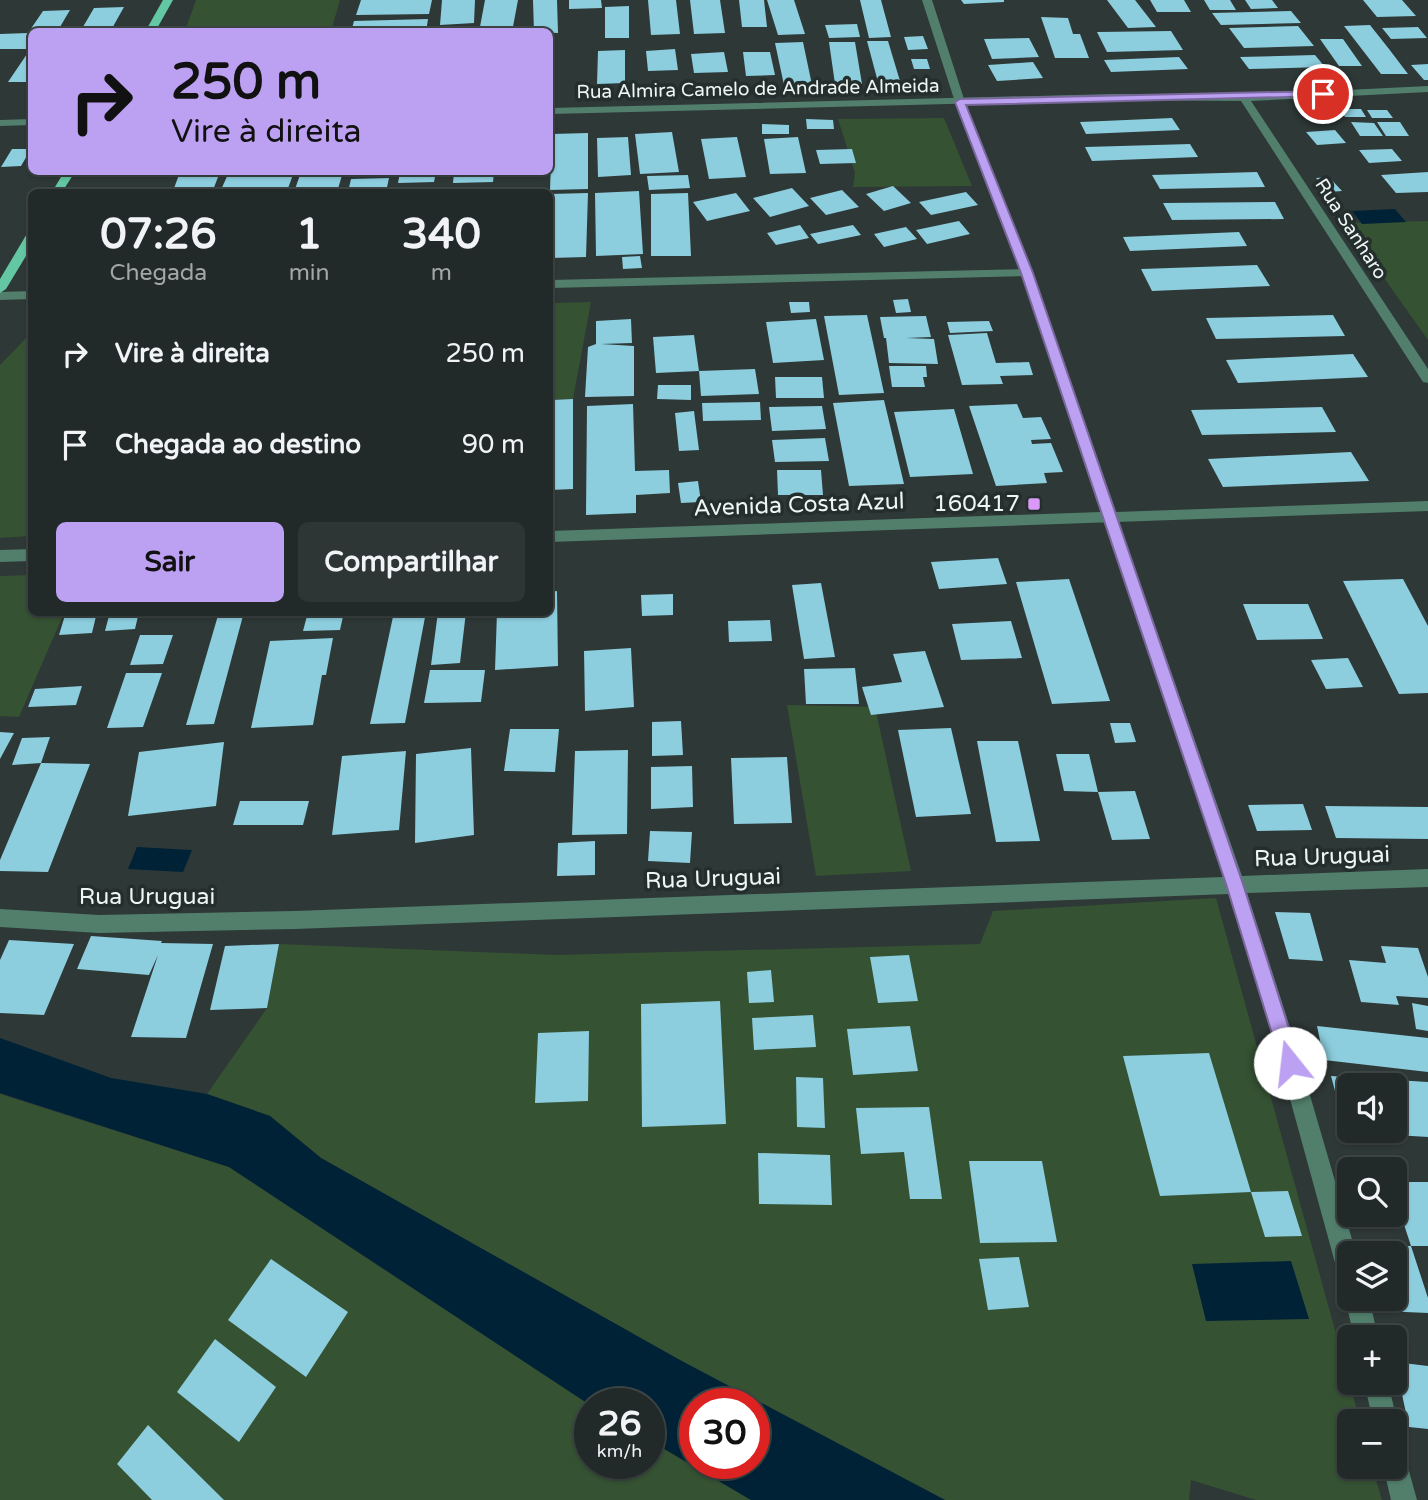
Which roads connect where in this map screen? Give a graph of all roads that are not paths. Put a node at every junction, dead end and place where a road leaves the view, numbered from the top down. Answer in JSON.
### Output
{"nodes":[{"id":1,"x":168,"y":0,"type":"edge"},
{"id":2,"x":928,"y":0,"type":"edge"},
{"id":3,"x":152,"y":28,"type":"edge"},
{"id":4,"x":1428,"y":89,"type":"edge"},
{"id":5,"x":1244,"y":98,"type":"junction"},
{"id":6,"x":960,"y":102,"type":"junction"},
{"id":7,"x":553,"y":111,"type":"edge"},
{"id":8,"x":28,"y":122,"type":"edge"},
{"id":9,"x":0,"y":123,"type":"edge"},
{"id":10,"x":28,"y":242,"type":"edge"},
{"id":11,"x":1027,"y":273,"type":"junction"},
{"id":12,"x":553,"y":284,"type":"edge"},
{"id":13,"x":0,"y":289,"type":"edge"},
{"id":14,"x":28,"y":295,"type":"edge"},
{"id":15,"x":0,"y":296,"type":"edge"},
{"id":16,"x":1428,"y":379,"type":"edge"},
{"id":17,"x":1428,"y":506,"type":"edge"},
{"id":18,"x":1110,"y":517,"type":"junction"},
{"id":19,"x":553,"y":537,"type":"edge"},
{"id":20,"x":28,"y":555,"type":"edge"},
{"id":21,"x":0,"y":556,"type":"edge"},
{"id":22,"x":1428,"y":878,"type":"edge"},
{"id":23,"x":1235,"y":884,"type":"junction"},
{"id":24,"x":0,"y":918,"type":"edge"},
{"id":25,"x":1341,"y":1241,"type":"edge"},
{"id":26,"x":1399,"y":1479,"type":"edge"},
{"id":27,"x":1404,"y":1500,"type":"edge"}],
"edges":[{"from":1,"to":3,"type":"main road"},
{"from":2,"to":6,"type":"street"},
{"from":4,"to":5,"type":"street","name":"Rua Almira Camelo de Andrade Almeida"},
{"from":5,"to":6,"type":"street","name":"Rua Almira Camelo de Andrade Almeida"},
{"from":5,"to":16,"type":"street","name":"Rua Sanharo"},
{"from":6,"to":7,"type":"street","name":"Rua Almira Camelo de Andrade Almeida"},
{"from":6,"to":11,"type":"street"},
{"from":8,"to":9,"type":"street"},
{"from":10,"to":13,"type":"main road"},
{"from":11,"to":12,"type":"street"},
{"from":11,"to":18,"type":"street"},
{"from":14,"to":15,"type":"street"},
{"from":17,"to":18,"type":"street","name":"Avenida Costa Azul"},
{"from":18,"to":19,"type":"street","name":"Avenida Costa Azul"},
{"from":18,"to":23,"type":"street"},
{"from":20,"to":21,"type":"street"},
{"from":22,"to":23,"type":"street","name":"Rua Uruguai"},
{"from":23,"to":24,"type":"street","name":"Rua Uruguai"},
{"from":23,"to":25,"type":"street"},
{"from":26,"to":27,"type":"street"}]}
